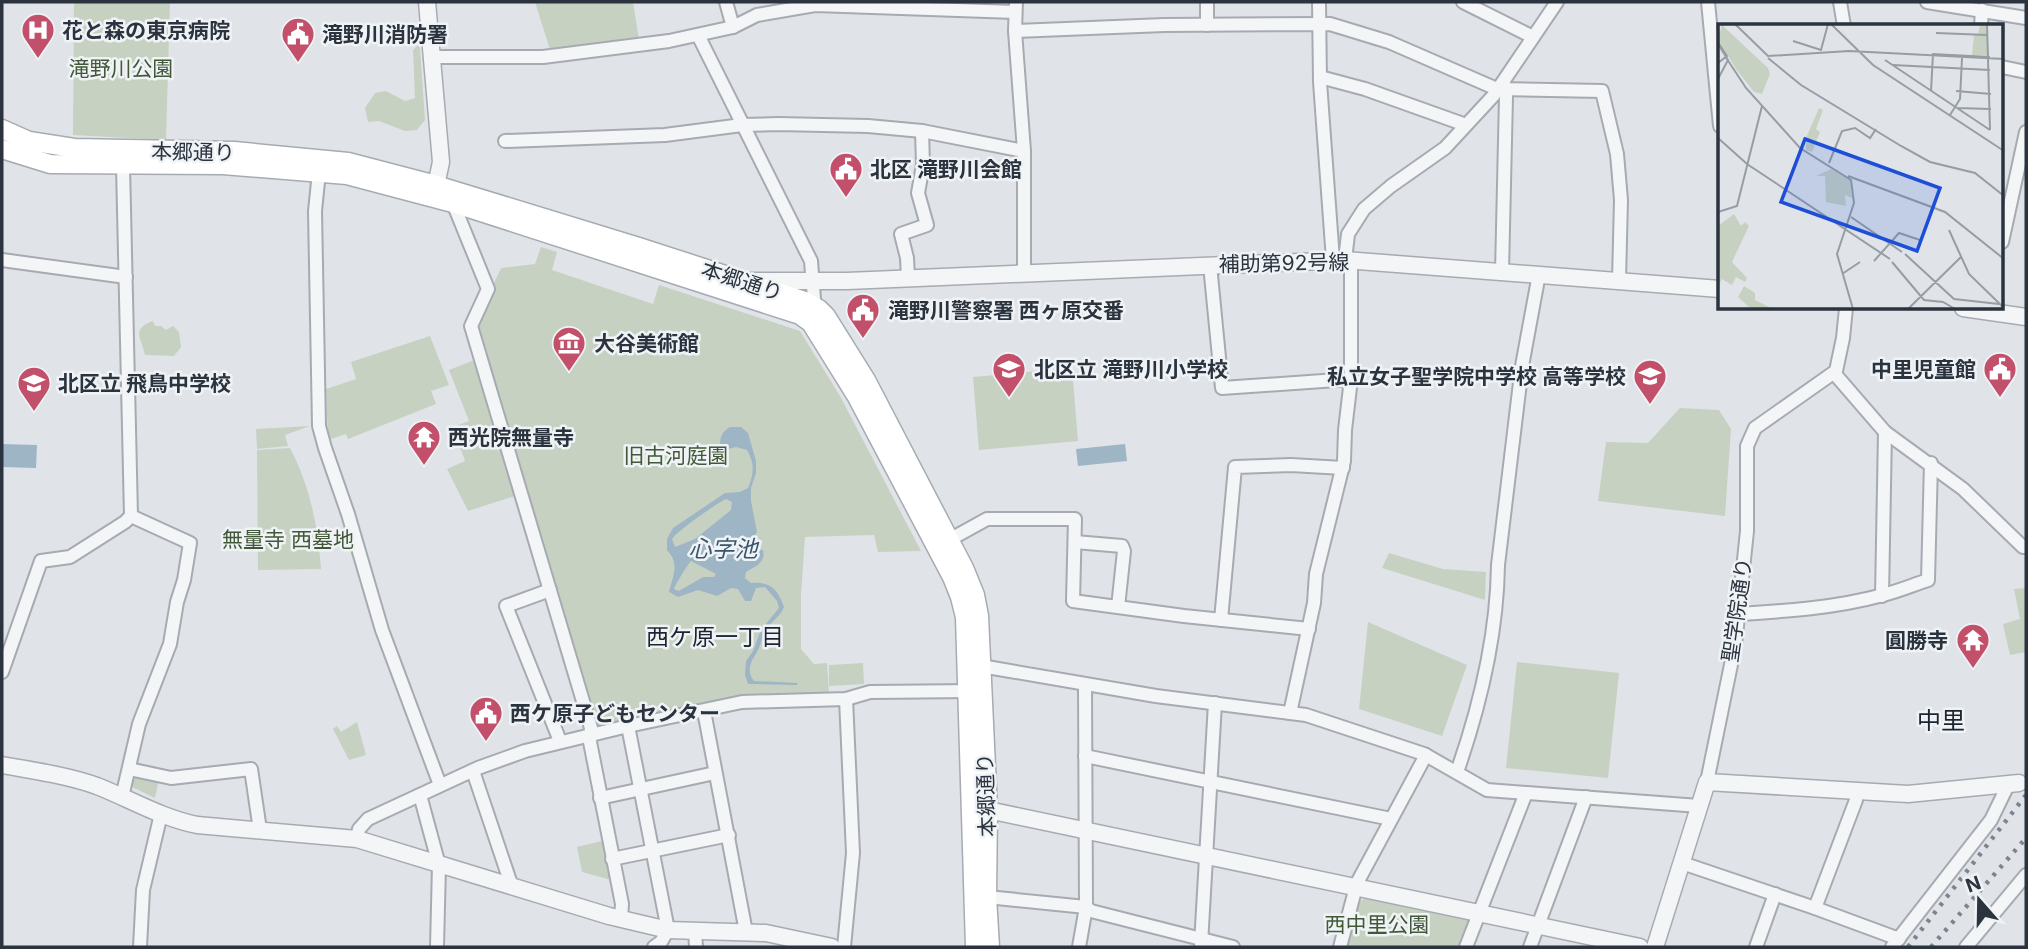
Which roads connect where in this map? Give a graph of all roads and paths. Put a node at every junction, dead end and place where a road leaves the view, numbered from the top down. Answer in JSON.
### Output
{"nodes":[{"id":1,"x":427,"y":2,"type":"edge"},
{"id":2,"x":726,"y":2,"type":"edge"},
{"id":3,"x":1207,"y":2,"type":"edge"},
{"id":4,"x":1319,"y":2,"type":"edge"},
{"id":5,"x":1463,"y":2,"type":"edge"},
{"id":6,"x":1557,"y":2,"type":"edge"},
{"id":7,"x":1708,"y":2,"type":"edge"},
{"id":8,"x":1840,"y":2,"type":"edge"},
{"id":9,"x":1927,"y":2,"type":"edge"},
{"id":10,"x":815,"y":3,"type":"edge"},
{"id":11,"x":932,"y":6,"type":"edge"},
{"id":12,"x":1015,"y":7,"type":"edge"},
{"id":13,"x":1982,"y":10,"type":"junction"},
{"id":14,"x":2026,"y":18,"type":"edge"},
{"id":15,"x":1318,"y":24,"type":"junction"},
{"id":16,"x":1844,"y":24,"type":"edge"},
{"id":17,"x":1980,"y":24,"type":"edge"},
{"id":18,"x":1207,"y":25,"type":"junction"},
{"id":19,"x":733,"y":27,"type":"junction"},
{"id":20,"x":1015,"y":31,"type":"junction"},
{"id":21,"x":698,"y":35,"type":"junction"},
{"id":22,"x":1533,"y":37,"type":"junction"},
{"id":23,"x":432,"y":57,"type":"junction"},
{"id":24,"x":2004,"y":67,"type":"edge"},
{"id":25,"x":2026,"y":72,"type":"edge"},
{"id":26,"x":1320,"y":77,"type":"junction"},
{"id":27,"x":1502,"y":86,"type":"junction"},
{"id":28,"x":1718,"y":106,"type":"edge"},
{"id":29,"x":742,"y":125,"type":"junction"},
{"id":30,"x":1466,"y":125,"type":"junction"},
{"id":31,"x":2,"y":129,"type":"edge"},
{"id":32,"x":922,"y":131,"type":"junction"},
{"id":33,"x":2026,"y":132,"type":"edge"},
{"id":34,"x":505,"y":141,"type":"dead end"},
{"id":35,"x":2,"y":149,"type":"edge"},
{"id":36,"x":1024,"y":151,"type":"junction"},
{"id":37,"x":123,"y":166,"type":"junction"},
{"id":38,"x":319,"y":172,"type":"junction"},
{"id":39,"x":435,"y":191,"type":"junction"},
{"id":40,"x":453,"y":203,"type":"junction"},
{"id":41,"x":2004,"y":233,"type":"edge"},
{"id":42,"x":2,"y":260,"type":"edge"},
{"id":43,"x":1343,"y":260,"type":"junction"},
{"id":44,"x":1210,"y":265,"type":"junction"},
{"id":45,"x":1502,"y":272,"type":"junction"},
{"id":46,"x":1024,"y":273,"type":"junction"},
{"id":47,"x":1539,"y":274,"type":"junction"},
{"id":48,"x":126,"y":277,"type":"junction"},
{"id":49,"x":908,"y":278,"type":"junction"},
{"id":50,"x":1619,"y":280,"type":"junction"},
{"id":51,"x":741,"y":281,"type":"junction"},
{"id":52,"x":1718,"y":289,"type":"edge"},
{"id":53,"x":813,"y":291,"type":"junction"},
{"id":54,"x":785,"y":295,"type":"junction"},
{"id":55,"x":755,"y":300,"type":"junction"},
{"id":56,"x":1846,"y":310,"type":"edge"},
{"id":57,"x":1992,"y":310,"type":"edge"},
{"id":58,"x":2026,"y":317,"type":"edge"},
{"id":59,"x":823,"y":342,"type":"junction"},
{"id":60,"x":1834,"y":373,"type":"junction"},
{"id":61,"x":1351,"y":379,"type":"junction"},
{"id":62,"x":1885,"y":432,"type":"junction"},
{"id":63,"x":1931,"y":463,"type":"junction"},
{"id":64,"x":1343,"y":468,"type":"junction"},
{"id":65,"x":131,"y":516,"type":"junction"},
{"id":66,"x":949,"y":540,"type":"junction"},
{"id":67,"x":1075,"y":542,"type":"junction"},
{"id":68,"x":2026,"y":547,"type":"edge"},
{"id":69,"x":550,"y":590,"type":"junction"},
{"id":70,"x":1882,"y":596,"type":"junction"},
{"id":71,"x":1118,"y":607,"type":"junction"},
{"id":72,"x":1738,"y":614,"type":"junction"},
{"id":73,"x":1221,"y":620,"type":"junction"},
{"id":74,"x":1308,"y":629,"type":"junction"},
{"id":75,"x":2,"y":672,"type":"edge"},
{"id":76,"x":974,"y":681,"type":"junction"},
{"id":77,"x":1085,"y":685,"type":"junction"},
{"id":78,"x":846,"y":699,"type":"junction"},
{"id":79,"x":1215,"y":703,"type":"junction"},
{"id":80,"x":704,"y":711,"type":"junction"},
{"id":81,"x":1290,"y":713,"type":"junction"},
{"id":82,"x":628,"y":726,"type":"junction"},
{"id":83,"x":590,"y":734,"type":"junction"},
{"id":84,"x":560,"y":741,"type":"junction"},
{"id":85,"x":1426,"y":755,"type":"junction"},
{"id":86,"x":1085,"y":756,"type":"junction"},
{"id":87,"x":2,"y":765,"type":"edge"},
{"id":88,"x":129,"y":769,"type":"junction"},
{"id":89,"x":473,"y":771,"type":"junction"},
{"id":90,"x":1457,"y":772,"type":"junction"},
{"id":91,"x":715,"y":773,"type":"junction"},
{"id":92,"x":1211,"y":782,"type":"junction"},
{"id":93,"x":1707,"y":782,"type":"junction"},
{"id":94,"x":2020,"y":782,"type":"edge"},
{"id":95,"x":440,"y":785,"type":"junction"},
{"id":96,"x":641,"y":789,"type":"junction"},
{"id":97,"x":1856,"y":792,"type":"junction"},
{"id":98,"x":1526,"y":793,"type":"junction"},
{"id":99,"x":420,"y":795,"type":"junction"},
{"id":100,"x":122,"y":797,"type":"junction"},
{"id":101,"x":1586,"y":797,"type":"junction"},
{"id":102,"x":600,"y":798,"type":"junction"},
{"id":103,"x":1699,"y":806,"type":"junction"},
{"id":104,"x":988,"y":810,"type":"junction"},
{"id":105,"x":161,"y":814,"type":"junction"},
{"id":106,"x":1391,"y":819,"type":"junction"},
{"id":107,"x":260,"y":830,"type":"junction"},
{"id":108,"x":1086,"y":831,"type":"junction"},
{"id":109,"x":729,"y":835,"type":"junction"},
{"id":110,"x":357,"y":839,"type":"junction"},
{"id":111,"x":653,"y":851,"type":"junction"},
{"id":112,"x":1208,"y":856,"type":"junction"},
{"id":113,"x":612,"y":859,"type":"junction"},
{"id":114,"x":1682,"y":863,"type":"junction"},
{"id":115,"x":439,"y":865,"type":"junction"},
{"id":116,"x":2026,"y":875,"type":"edge"},
{"id":117,"x":512,"y":887,"type":"junction"},
{"id":118,"x":1356,"y":887,"type":"junction"},
{"id":119,"x":1775,"y":894,"type":"junction"},
{"id":120,"x":987,"y":897,"type":"junction"},
{"id":121,"x":1086,"y":907,"type":"junction"},
{"id":122,"x":1815,"y":908,"type":"junction"},
{"id":123,"x":1478,"y":913,"type":"junction"},
{"id":124,"x":621,"y":919,"type":"junction"},
{"id":125,"x":1538,"y":926,"type":"junction"},
{"id":126,"x":668,"y":930,"type":"junction"},
{"id":127,"x":747,"y":932,"type":"junction"},
{"id":128,"x":696,"y":939,"type":"edge"},
{"id":129,"x":1201,"y":943,"type":"edge"},
{"id":130,"x":1896,"y":943,"type":"edge"},
{"id":131,"x":141,"y":947,"type":"edge"},
{"id":132,"x":437,"y":947,"type":"edge"},
{"id":133,"x":654,"y":947,"type":"edge"},
{"id":134,"x":832,"y":947,"type":"edge"},
{"id":135,"x":844,"y":947,"type":"edge"},
{"id":136,"x":975,"y":947,"type":"edge"},
{"id":137,"x":990,"y":947,"type":"edge"},
{"id":138,"x":1079,"y":947,"type":"edge"},
{"id":139,"x":1233,"y":947,"type":"edge"},
{"id":140,"x":1340,"y":947,"type":"edge"},
{"id":141,"x":1466,"y":947,"type":"edge"},
{"id":142,"x":1530,"y":947,"type":"edge"},
{"id":143,"x":1640,"y":947,"type":"edge"},
{"id":144,"x":1655,"y":947,"type":"edge"},
{"id":145,"x":1756,"y":947,"type":"edge"},
{"id":146,"x":1966,"y":947,"type":"edge"}],
"edges":[{"from":1,"to":23,"type":"street"},
{"from":2,"to":19,"type":"street"},
{"from":3,"to":18,"type":"street"},
{"from":4,"to":15,"type":"street"},
{"from":5,"to":22,"type":"street"},
{"from":6,"to":22,"type":"street"},
{"from":7,"to":28,"type":"street"},
{"from":8,"to":16,"type":"street"},
{"from":9,"to":13,"type":"street"},
{"from":10,"to":11,"type":"street"},
{"from":10,"to":19,"type":"street"},
{"from":11,"to":12,"type":"street"},
{"from":12,"to":20,"type":"street"},
{"from":13,"to":14,"type":"street"},
{"from":13,"to":17,"type":"street"},
{"from":15,"to":18,"type":"street"},
{"from":15,"to":26,"type":"street"},
{"from":15,"to":27,"type":"street"},
{"from":18,"to":20,"type":"street"},
{"from":19,"to":21,"type":"street"},
{"from":20,"to":36,"type":"street"},
{"from":21,"to":23,"type":"street"},
{"from":21,"to":29,"type":"street"},
{"from":22,"to":27,"type":"street"},
{"from":23,"to":39,"type":"street"},
{"from":24,"to":25,"type":"street"},
{"from":26,"to":30,"type":"street"},
{"from":26,"to":43,"type":"street"},
{"from":27,"to":30,"type":"street"},
{"from":27,"to":45,"type":"street"},
{"from":27,"to":50,"type":"street"},
{"from":29,"to":32,"type":"street"},
{"from":29,"to":34,"type":"street"},
{"from":29,"to":53,"type":"street"},
{"from":30,"to":43,"type":"street"},
{"from":31,"to":39,"type":"main road","name":"本郷通り"},
{"from":32,"to":36,"type":"street"},
{"from":32,"to":49,"type":"street"},
{"from":33,"to":41,"type":"street"},
{"from":35,"to":37,"type":"main road","name":"本郷通り"},
{"from":36,"to":46,"type":"street"},
{"from":37,"to":38,"type":"main road","name":"本郷通り"},
{"from":37,"to":48,"type":"street"},
{"from":38,"to":39,"type":"main road","name":"本郷通り"},
{"from":38,"to":95,"type":"street"},
{"from":39,"to":40,"type":"main road","name":"本郷通り"},
{"from":39,"to":51,"type":"main road","name":"本郷通り"},
{"from":40,"to":55,"type":"main road","name":"本郷通り"},
{"from":40,"to":69,"type":"street"},
{"from":42,"to":48,"type":"street"},
{"from":43,"to":44,"type":"street","name":"補助第92号線"},
{"from":43,"to":45,"type":"street","name":"補助第92号線"},
{"from":43,"to":61,"type":"street"},
{"from":44,"to":46,"type":"street","name":"補助第92号線"},
{"from":44,"to":61,"type":"street"},
{"from":45,"to":47,"type":"street","name":"補助第92号線"},
{"from":46,"to":49,"type":"street","name":"補助第92号線"},
{"from":47,"to":50,"type":"street","name":"補助第92号線"},
{"from":47,"to":90,"type":"street"},
{"from":48,"to":65,"type":"street"},
{"from":49,"to":53,"type":"street","name":"補助第92号線"},
{"from":50,"to":52,"type":"street","name":"補助第92号線"},
{"from":51,"to":53,"type":"street","name":"補助第92号線"},
{"from":51,"to":54,"type":"main road","name":"本郷通り"},
{"from":53,"to":54,"type":"main road","name":"本郷通り"},
{"from":53,"to":59,"type":"street"},
{"from":53,"to":66,"type":"main road","name":"本郷通り"},
{"from":54,"to":55,"type":"street"},
{"from":55,"to":59,"type":"main road","name":"本郷通り"},
{"from":56,"to":60,"type":"street"},
{"from":57,"to":58,"type":"street"},
{"from":59,"to":76,"type":"main road","name":"本郷通り"},
{"from":60,"to":62,"type":"street"},
{"from":60,"to":72,"type":"street","name":"聖学院通り"},
{"from":61,"to":64,"type":"street"},
{"from":62,"to":63,"type":"street"},
{"from":62,"to":70,"type":"street"},
{"from":63,"to":68,"type":"street"},
{"from":63,"to":70,"type":"street"},
{"from":64,"to":73,"type":"street"},
{"from":64,"to":74,"type":"street"},
{"from":65,"to":75,"type":"street"},
{"from":65,"to":88,"type":"street"},
{"from":66,"to":67,"type":"street"},
{"from":66,"to":76,"type":"main road","name":"本郷通り"},
{"from":67,"to":71,"type":"street"},
{"from":67,"to":71,"type":"street"},
{"from":69,"to":83,"type":"street"},
{"from":69,"to":84,"type":"street"},
{"from":70,"to":72,"type":"street"},
{"from":71,"to":73,"type":"street"},
{"from":72,"to":93,"type":"street","name":"聖学院通り"},
{"from":73,"to":74,"type":"street"},
{"from":74,"to":81,"type":"street"},
{"from":76,"to":77,"type":"street"},
{"from":76,"to":78,"type":"street"},
{"from":76,"to":104,"type":"main road","name":"本郷通り"},
{"from":76,"to":136,"type":"main road","name":"本郷通り"},
{"from":77,"to":79,"type":"street"},
{"from":77,"to":86,"type":"street"},
{"from":78,"to":80,"type":"street"},
{"from":78,"to":135,"type":"street"},
{"from":79,"to":81,"type":"street"},
{"from":79,"to":92,"type":"street"},
{"from":80,"to":82,"type":"street"},
{"from":80,"to":91,"type":"street"},
{"from":81,"to":85,"type":"street"},
{"from":82,"to":83,"type":"street"},
{"from":82,"to":96,"type":"street"},
{"from":83,"to":84,"type":"street"},
{"from":83,"to":102,"type":"street"},
{"from":84,"to":89,"type":"street"},
{"from":85,"to":90,"type":"street"},
{"from":85,"to":106,"type":"street"},
{"from":86,"to":92,"type":"street"},
{"from":86,"to":108,"type":"street"},
{"from":87,"to":100,"type":"street"},
{"from":88,"to":100,"type":"street"},
{"from":88,"to":107,"type":"street"},
{"from":89,"to":95,"type":"street"},
{"from":89,"to":117,"type":"street"},
{"from":90,"to":98,"type":"street"},
{"from":91,"to":96,"type":"street"},
{"from":91,"to":109,"type":"street"},
{"from":92,"to":106,"type":"street"},
{"from":92,"to":112,"type":"street"},
{"from":93,"to":97,"type":"street"},
{"from":93,"to":103,"type":"street","name":"聖学院通り"},
{"from":94,"to":97,"type":"street"},
{"from":94,"to":130,"type":"street"},
{"from":95,"to":99,"type":"street"},
{"from":96,"to":102,"type":"street"},
{"from":96,"to":111,"type":"street"},
{"from":97,"to":122,"type":"street"},
{"from":98,"to":101,"type":"street"},
{"from":98,"to":123,"type":"street"},
{"from":99,"to":110,"type":"street"},
{"from":99,"to":115,"type":"street"},
{"from":100,"to":105,"type":"street"},
{"from":101,"to":103,"type":"street"},
{"from":101,"to":125,"type":"street"},
{"from":102,"to":113,"type":"street"},
{"from":103,"to":114,"type":"street","name":"聖学院通り"},
{"from":104,"to":108,"type":"street"},
{"from":104,"to":120,"type":"main road","name":"本郷通り"},
{"from":105,"to":107,"type":"street"},
{"from":105,"to":131,"type":"street"},
{"from":106,"to":118,"type":"street"},
{"from":107,"to":110,"type":"street"},
{"from":108,"to":112,"type":"street"},
{"from":108,"to":121,"type":"street"},
{"from":109,"to":111,"type":"street"},
{"from":109,"to":127,"type":"street"},
{"from":110,"to":115,"type":"street"},
{"from":111,"to":113,"type":"street"},
{"from":111,"to":126,"type":"street"},
{"from":112,"to":118,"type":"street"},
{"from":112,"to":129,"type":"street"},
{"from":113,"to":124,"type":"street"},
{"from":114,"to":119,"type":"street"},
{"from":114,"to":144,"type":"street","name":"聖学院通り"},
{"from":115,"to":117,"type":"street"},
{"from":115,"to":132,"type":"street"},
{"from":116,"to":146,"type":"street"},
{"from":117,"to":124,"type":"street"},
{"from":118,"to":123,"type":"street"},
{"from":118,"to":140,"type":"street"},
{"from":119,"to":122,"type":"street"},
{"from":119,"to":145,"type":"street"},
{"from":120,"to":121,"type":"street"},
{"from":120,"to":137,"type":"main road","name":"本郷通り"},
{"from":121,"to":129,"type":"street"},
{"from":121,"to":138,"type":"street"},
{"from":122,"to":130,"type":"street"},
{"from":123,"to":125,"type":"street"},
{"from":123,"to":141,"type":"street"},
{"from":124,"to":126,"type":"street"},
{"from":125,"to":142,"type":"street"},
{"from":125,"to":143,"type":"street"},
{"from":126,"to":128,"type":"street"},
{"from":126,"to":133,"type":"street"},
{"from":127,"to":128,"type":"street"},
{"from":127,"to":134,"type":"street"},
{"from":129,"to":139,"type":"street"}]}
